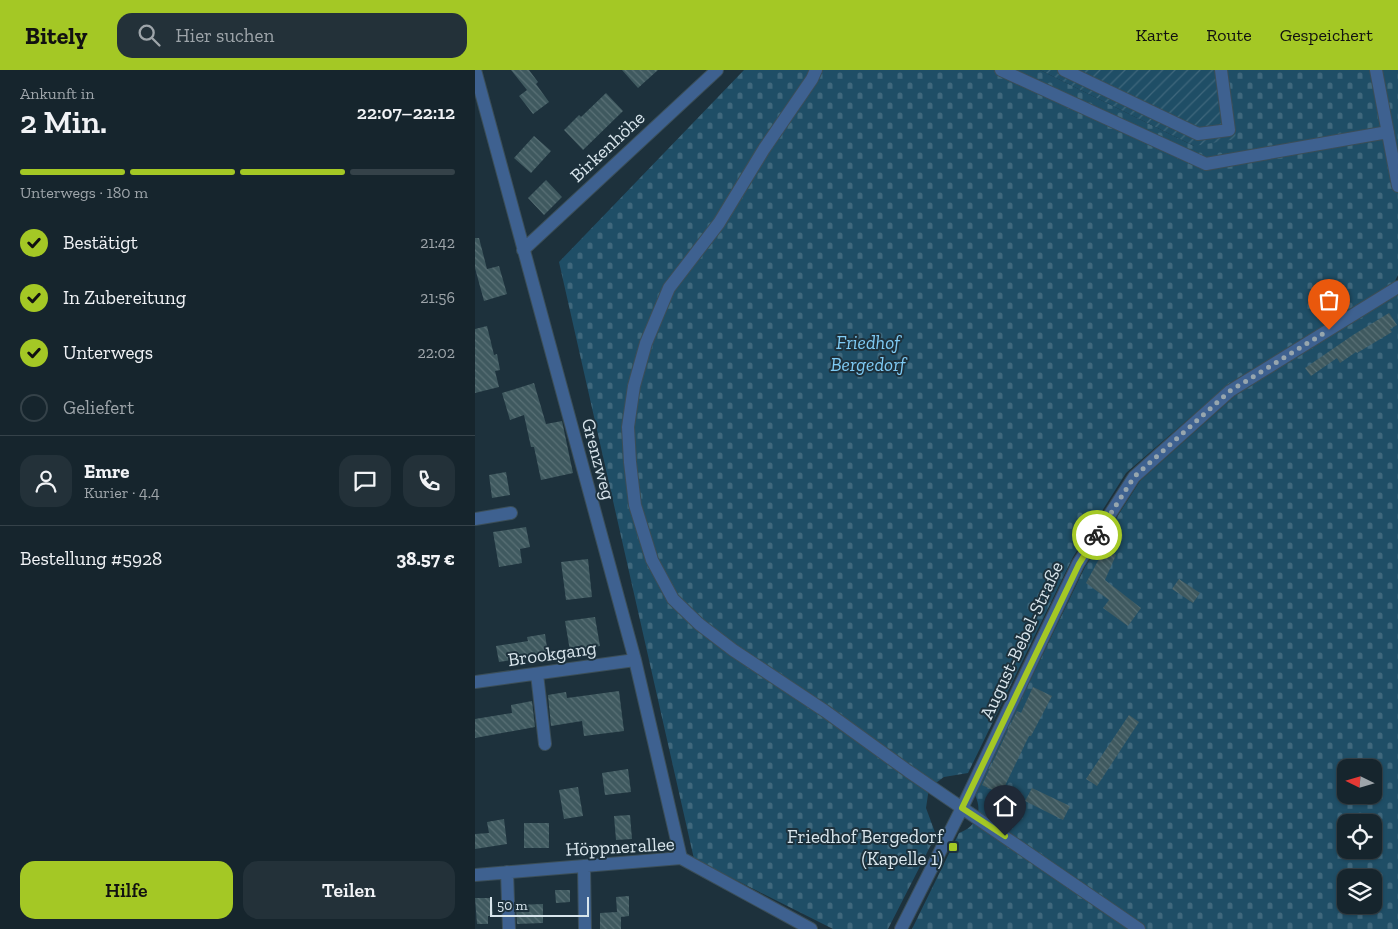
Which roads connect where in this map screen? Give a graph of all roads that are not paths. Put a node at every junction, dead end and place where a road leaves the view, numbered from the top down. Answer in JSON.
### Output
{"nodes":[{"id":1,"x":475,"y":70,"type":"edge"},
{"id":2,"x":717,"y":70,"type":"edge"},
{"id":3,"x":816,"y":70,"type":"edge"},
{"id":4,"x":1001,"y":70,"type":"edge"},
{"id":5,"x":1064,"y":70,"type":"edge"},
{"id":6,"x":1221,"y":70,"type":"edge"},
{"id":7,"x":1376,"y":70,"type":"edge"},
{"id":8,"x":1388,"y":132,"type":"junction"},
{"id":9,"x":1398,"y":186,"type":"edge"},
{"id":10,"x":523,"y":250,"type":"junction"},
{"id":11,"x":1398,"y":287,"type":"edge"},
{"id":12,"x":511,"y":513,"type":"dead end"},
{"id":13,"x":475,"y":519,"type":"edge"},
{"id":14,"x":635,"y":660,"type":"junction"},
{"id":15,"x":537,"y":674,"type":"junction"},
{"id":16,"x":475,"y":682,"type":"edge"},
{"id":17,"x":545,"y":744,"type":"dead end"},
{"id":18,"x":962,"y":808,"type":"junction"},
{"id":19,"x":681,"y":858,"type":"junction"},
{"id":20,"x":583,"y":866,"type":"junction"},
{"id":21,"x":507,"y":872,"type":"junction"},
{"id":22,"x":475,"y":875,"type":"edge"},
{"id":23,"x":509,"y":929,"type":"edge"},
{"id":24,"x":585,"y":929,"type":"edge"},
{"id":25,"x":811,"y":929,"type":"edge"},
{"id":26,"x":901,"y":929,"type":"edge"},
{"id":27,"x":1139,"y":929,"type":"edge"}],
"edges":[{"from":1,"to":10,"type":"street","name":"Grenzweg"},
{"from":2,"to":10,"type":"street","name":"Birkenhöhe"},
{"from":3,"to":18,"type":"street"},
{"from":4,"to":8,"type":"street"},
{"from":5,"to":6,"type":"street"},
{"from":7,"to":8,"type":"street"},
{"from":8,"to":9,"type":"street"},
{"from":10,"to":14,"type":"street","name":"Grenzweg"},
{"from":11,"to":18,"type":"street","name":"August-Bebel-Straße"},
{"from":12,"to":13,"type":"street"},
{"from":14,"to":15,"type":"street","name":"Brookgang"},
{"from":14,"to":19,"type":"street","name":"Grenzweg"},
{"from":15,"to":16,"type":"street","name":"Brookgang"},
{"from":15,"to":17,"type":"street"},
{"from":18,"to":26,"type":"street","name":"August-Bebel-Straße"},
{"from":18,"to":27,"type":"street"},
{"from":19,"to":20,"type":"street","name":"Höppnerallee"},
{"from":19,"to":25,"type":"street","name":"Höppnerallee"},
{"from":20,"to":21,"type":"street","name":"Höppnerallee"},
{"from":20,"to":24,"type":"street"},
{"from":21,"to":22,"type":"street","name":"Höppnerallee"},
{"from":21,"to":23,"type":"street"}]}
